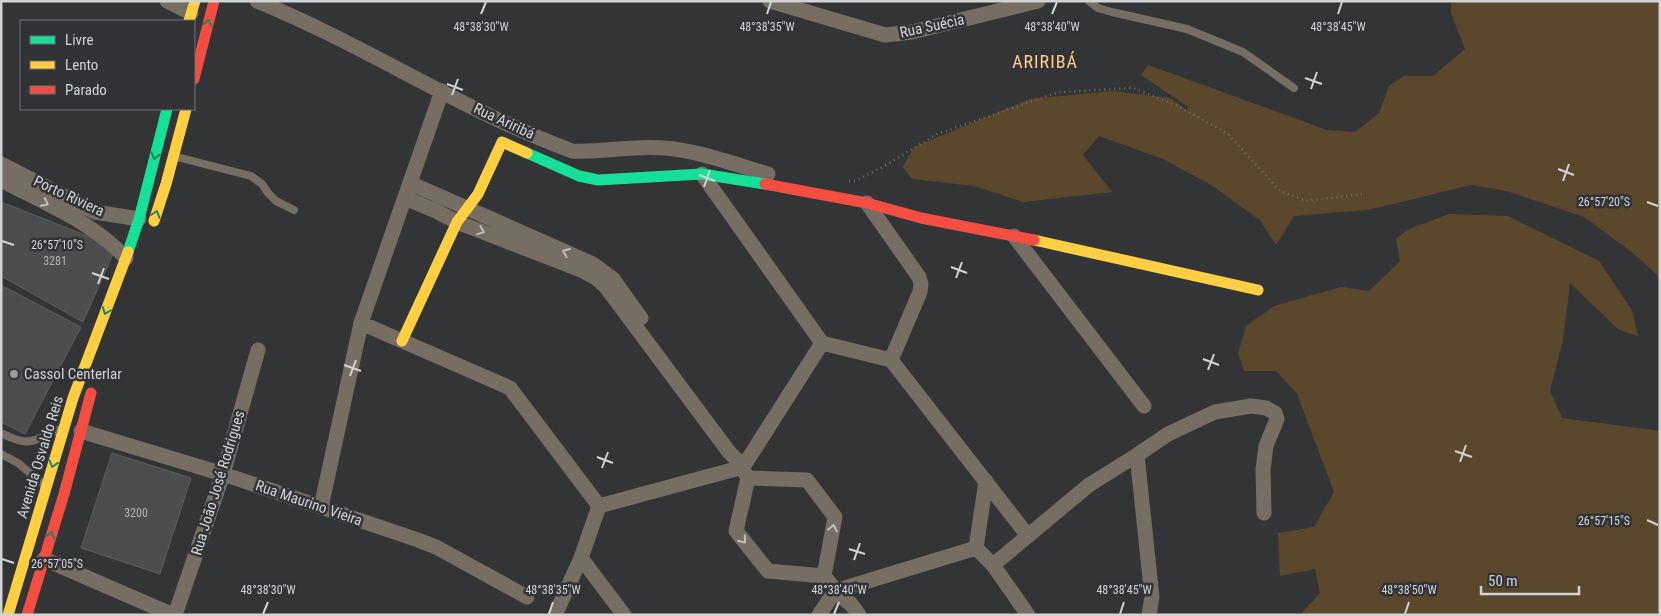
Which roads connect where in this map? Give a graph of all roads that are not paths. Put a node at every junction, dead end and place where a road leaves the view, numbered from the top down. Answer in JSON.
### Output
{"nodes":[{"id":1,"x":167,"y":1,"type":"edge"},
{"id":2,"x":214,"y":1,"type":"edge"},
{"id":3,"x":257,"y":1,"type":"edge"},
{"id":4,"x":770,"y":1,"type":"edge"},
{"id":5,"x":1038,"y":1,"type":"edge"},
{"id":6,"x":1088,"y":1,"type":"edge"},
{"id":7,"x":192,"y":12,"type":"edge"},
{"id":8,"x":195,"y":76,"type":"edge"},
{"id":9,"x":1294,"y":88,"type":"dead end"},
{"id":10,"x":442,"y":91,"type":"junction"},
{"id":11,"x":167,"y":110,"type":"edge"},
{"id":12,"x":186,"y":110,"type":"edge"},
{"id":13,"x":173,"y":156,"type":"junction"},
{"id":14,"x":1,"y":164,"type":"edge"},
{"id":15,"x":702,"y":174,"type":"junction"},
{"id":16,"x":768,"y":174,"type":"dead end"},
{"id":17,"x":1,"y":180,"type":"edge"},
{"id":18,"x":486,"y":183,"type":"junction"},
{"id":19,"x":410,"y":184,"type":"junction"},
{"id":20,"x":405,"y":198,"type":"junction"},
{"id":21,"x":454,"y":202,"type":"junction"},
{"id":22,"x":867,"y":203,"type":"junction"},
{"id":23,"x":294,"y":210,"type":"dead end"},
{"id":24,"x":468,"y":210,"type":"junction"},
{"id":25,"x":91,"y":219,"type":"junction"},
{"id":26,"x":139,"y":219,"type":"junction"},
{"id":27,"x":457,"y":222,"type":"junction"},
{"id":28,"x":150,"y":231,"type":"dead end"},
{"id":29,"x":1014,"y":236,"type":"junction"},
{"id":30,"x":126,"y":258,"type":"junction"},
{"id":31,"x":1258,"y":290,"type":"dead end"},
{"id":32,"x":360,"y":323,"type":"junction"},
{"id":33,"x":402,"y":341,"type":"junction"},
{"id":34,"x":822,"y":343,"type":"junction"},
{"id":35,"x":258,"y":350,"type":"dead end"},
{"id":36,"x":891,"y":360,"type":"junction"},
{"id":37,"x":94,"y":385,"type":"dead end"},
{"id":38,"x":1144,"y":406,"type":"dead end"},
{"id":39,"x":64,"y":428,"type":"junction"},
{"id":40,"x":81,"y":431,"type":"junction"},
{"id":41,"x":1,"y":433,"type":"edge"},
{"id":42,"x":1,"y":454,"type":"edge"},
{"id":43,"x":1138,"y":456,"type":"junction"},
{"id":44,"x":743,"y":469,"type":"junction"},
{"id":45,"x":223,"y":474,"type":"junction"},
{"id":46,"x":986,"y":481,"type":"junction"},
{"id":47,"x":46,"y":486,"type":"junction"},
{"id":48,"x":598,"y":506,"type":"junction"},
{"id":49,"x":321,"y":507,"type":"junction"},
{"id":50,"x":1264,"y":513,"type":"dead end"},
{"id":51,"x":1028,"y":536,"type":"junction"},
{"id":52,"x":976,"y":548,"type":"junction"},
{"id":53,"x":581,"y":558,"type":"junction"},
{"id":54,"x":44,"y":559,"type":"junction"},
{"id":55,"x":993,"y":565,"type":"junction"},
{"id":56,"x":824,"y":576,"type":"junction"},
{"id":57,"x":838,"y":594,"type":"junction"},
{"id":58,"x":527,"y":597,"type":"dead end"},
{"id":59,"x":30,"y":611,"type":"edge"},
{"id":60,"x":8,"y":615,"type":"edge"},
{"id":61,"x":174,"y":615,"type":"edge"},
{"id":62,"x":555,"y":615,"type":"edge"},
{"id":63,"x":624,"y":615,"type":"edge"},
{"id":64,"x":819,"y":615,"type":"edge"},
{"id":65,"x":847,"y":615,"type":"edge"},
{"id":66,"x":859,"y":615,"type":"edge"},
{"id":67,"x":1028,"y":615,"type":"edge"},
{"id":68,"x":1149,"y":615,"type":"edge"}],
"edges":[{"from":1,"to":7,"type":"street"},
{"from":8,"to":2,"type":"street","one_way":true},
{"from":3,"to":10,"type":"street","name":"Rua Ariribá"},
{"from":4,"to":5,"type":"street","name":"Rua Suécia"},
{"from":6,"to":9,"type":"lane"},
{"from":10,"to":16,"type":"street","name":"Rua Ariribá"},
{"from":10,"to":19,"type":"street"},
{"from":11,"to":26,"type":"street","name":"Avenida Osvaldo Reis","one_way":true},
{"from":12,"to":13,"type":"street"},
{"from":13,"to":23,"type":"lane"},
{"from":28,"to":13,"type":"street","one_way":true},
{"from":14,"to":25,"type":"street","name":"Porto Riviera"},
{"from":15,"to":18,"type":"street"},
{"from":15,"to":22,"type":"street"},
{"from":15,"to":34,"type":"street"},
{"from":17,"to":25,"type":"street","name":"Porto Riviera","one_way":true},
{"from":18,"to":21,"type":"street"},
{"from":18,"to":24,"type":"street"},
{"from":19,"to":20,"type":"street"},
{"from":19,"to":21,"type":"street"},
{"from":20,"to":27,"type":"street"},
{"from":20,"to":32,"type":"street"},
{"from":21,"to":24,"type":"street"},
{"from":22,"to":29,"type":"street"},
{"from":22,"to":36,"type":"street"},
{"from":24,"to":27,"type":"street"},
{"from":44,"to":24,"type":"street","one_way":true},
{"from":25,"to":26,"type":"street","name":"Porto Riviera"},
{"from":25,"to":30,"type":"street","name":"Porto Riviera"},
{"from":26,"to":30,"type":"street","name":"Avenida Osvaldo Reis"},
{"from":27,"to":33,"type":"street"},
{"from":27,"to":44,"type":"street","one_way":true},
{"from":29,"to":31,"type":"street"},
{"from":29,"to":38,"type":"street"},
{"from":30,"to":39,"type":"street","name":"Avenida Osvaldo Reis","one_way":true},
{"from":32,"to":33,"type":"street"},
{"from":32,"to":49,"type":"street"},
{"from":33,"to":48,"type":"street"},
{"from":34,"to":36,"type":"street"},
{"from":34,"to":44,"type":"street"},
{"from":35,"to":45,"type":"street","name":"Rua João José Rodrigues"},
{"from":36,"to":46,"type":"street"},
{"from":37,"to":40,"type":"street","name":"Avenida Osvaldo Reis"},
{"from":39,"to":41,"type":"lane"},
{"from":39,"to":47,"type":"street","name":"Avenida Osvaldo Reis","one_way":true},
{"from":40,"to":45,"type":"street","name":"Rua Maurino Vieira"},
{"from":54,"to":40,"type":"street","name":"Avenida Osvaldo Reis","one_way":true},
{"from":42,"to":47,"type":"lane"},
{"from":43,"to":50,"type":"street"},
{"from":43,"to":51,"type":"street"},
{"from":43,"to":68,"type":"street"},
{"from":44,"to":48,"type":"street"},
{"from":44,"to":56,"type":"street","one_way":true},
{"from":56,"to":44,"type":"street","one_way":true},
{"from":45,"to":49,"type":"street","name":"Rua Maurino Vieira"},
{"from":45,"to":61,"type":"street","name":"Rua João José Rodrigues"},
{"from":46,"to":51,"type":"street"},
{"from":46,"to":52,"type":"street"},
{"from":47,"to":60,"type":"street","name":"Avenida Osvaldo Reis"},
{"from":48,"to":53,"type":"street"},
{"from":49,"to":58,"type":"street","name":"Rua Maurino Vieira"},
{"from":51,"to":55,"type":"street"},
{"from":52,"to":55,"type":"street"},
{"from":52,"to":57,"type":"street"},
{"from":53,"to":62,"type":"street"},
{"from":53,"to":63,"type":"street"},
{"from":54,"to":59,"type":"street","name":"Avenida Osvaldo Reis"},
{"from":54,"to":61,"type":"street"},
{"from":55,"to":67,"type":"street"},
{"from":56,"to":57,"type":"street"},
{"from":57,"to":64,"type":"street"},
{"from":57,"to":65,"type":"street"},
{"from":57,"to":66,"type":"street"}]}
